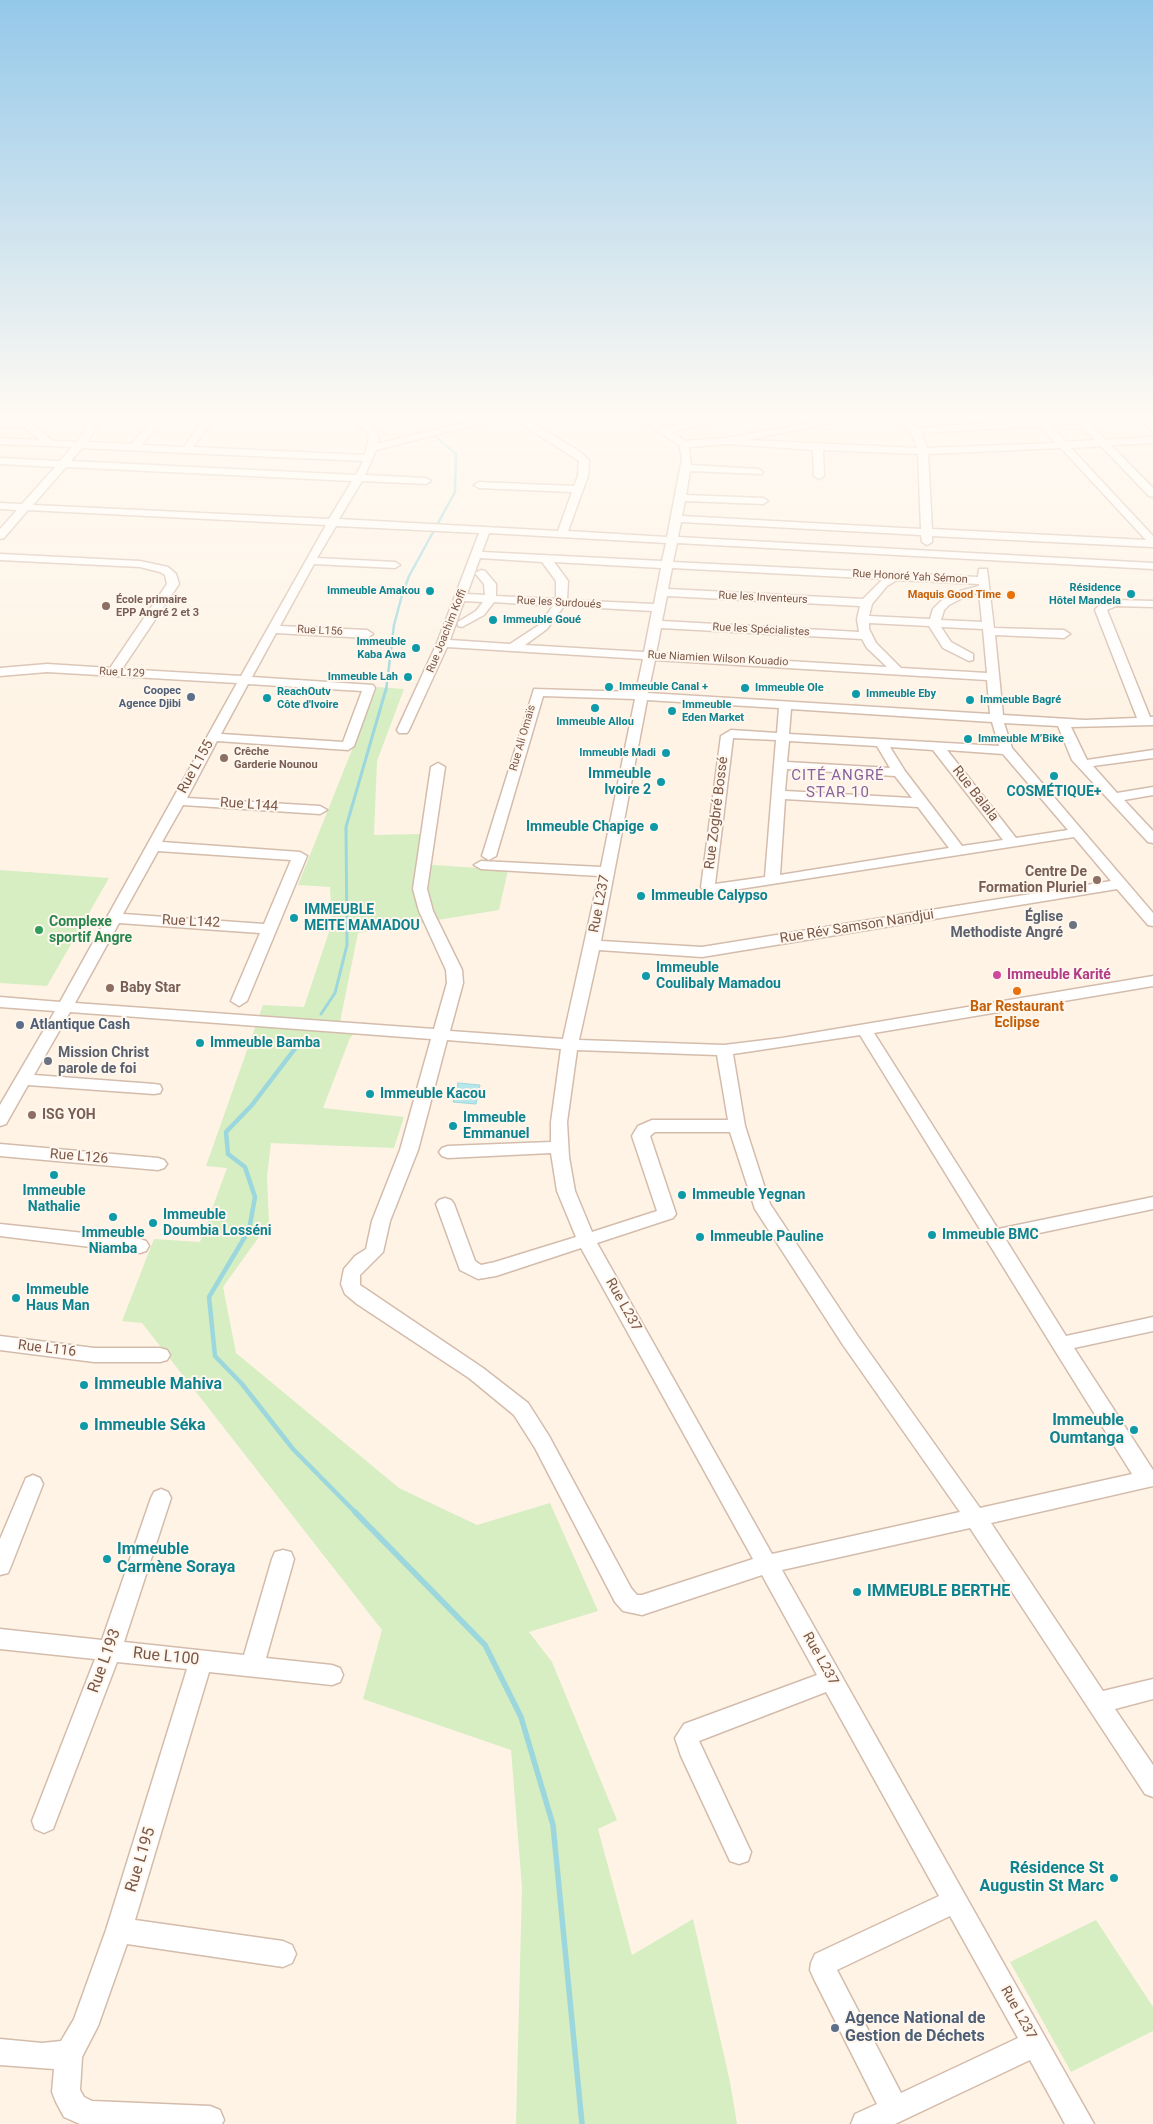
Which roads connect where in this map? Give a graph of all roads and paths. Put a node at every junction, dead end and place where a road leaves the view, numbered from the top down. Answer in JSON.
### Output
{"nodes":[{"id":1,"x":16,"y":517,"type":"edge"},
{"id":2,"x":232,"y":517,"type":"edge"},
{"id":3,"x":336,"y":517,"type":"edge"},
{"id":4,"x":568,"y":517,"type":"edge"},
{"id":5,"x":925,"y":517,"type":"edge"},
{"id":6,"x":1129,"y":517,"type":"edge"},
{"id":7,"x":678,"y":519,"type":"joint"},
{"id":8,"x":333,"y":522,"type":"junction"},
{"id":9,"x":485,"y":530,"type":"junction"},
{"id":10,"x":926,"y":533,"type":"junction"},
{"id":11,"x":562,"y":534,"type":"junction"},
{"id":12,"x":0,"y":536,"type":"edge"},
{"id":13,"x":673,"y":540,"type":"junction"},
{"id":14,"x":1153,"y":543,"type":"edge"},
{"id":15,"x":477,"y":555,"type":"junction"},
{"id":16,"x":929,"y":555,"type":"junction"},
{"id":17,"x":0,"y":557,"type":"edge"},
{"id":18,"x":545,"y":558,"type":"junction"},
{"id":19,"x":982,"y":558,"type":"junction"},
{"id":20,"x":310,"y":561,"type":"junction"},
{"id":21,"x":395,"y":565,"type":"dead end"},
{"id":22,"x":667,"y":565,"type":"junction"},
{"id":23,"x":1153,"y":566,"type":"edge"},
{"id":24,"x":481,"y":573,"type":"dead end"},
{"id":25,"x":896,"y":576,"type":"junction"},
{"id":26,"x":984,"y":585,"type":"junction"},
{"id":27,"x":661,"y":592,"type":"junction"},
{"id":28,"x":461,"y":597,"type":"junction"},
{"id":29,"x":491,"y":599,"type":"junction"},
{"id":30,"x":561,"y":602,"type":"junction"},
{"id":31,"x":866,"y":603,"type":"junction"},
{"id":32,"x":1153,"y":604,"type":"edge"},
{"id":33,"x":658,"y":608,"type":"junction"},
{"id":34,"x":863,"y":619,"type":"junction"},
{"id":35,"x":934,"y":623,"type":"junction"},
{"id":36,"x":462,"y":624,"type":"dead end"},
{"id":37,"x":655,"y":624,"type":"junction"},
{"id":38,"x":987,"y":628,"type":"junction"},
{"id":39,"x":272,"y":629,"type":"junction"},
{"id":40,"x":367,"y":634,"type":"dead end"},
{"id":41,"x":1064,"y":634,"type":"dead end"},
{"id":42,"x":866,"y":636,"type":"junction"},
{"id":43,"x":443,"y":643,"type":"junction"},
{"id":44,"x":513,"y":647,"type":"junction"},
{"id":45,"x":648,"y":655,"type":"junction"},
{"id":46,"x":968,"y":657,"type":"dead end"},
{"id":47,"x":897,"y":670,"type":"junction"},
{"id":48,"x":0,"y":672,"type":"edge"},
{"id":49,"x":113,"y":672,"type":"junction"},
{"id":50,"x":992,"y":677,"type":"junction"},
{"id":51,"x":245,"y":679,"type":"junction"},
{"id":52,"x":642,"y":696,"type":"junction"},
{"id":53,"x":785,"y":706,"type":"junction"},
{"id":54,"x":997,"y":719,"type":"junction"},
{"id":55,"x":1149,"y":721,"type":"edge"},
{"id":56,"x":1063,"y":723,"type":"junction"},
{"id":57,"x":403,"y":730,"type":"dead end"},
{"id":58,"x":782,"y":736,"type":"junction"},
{"id":59,"x":212,"y":737,"type":"junction"},
{"id":60,"x":881,"y":743,"type":"junction"},
{"id":61,"x":937,"y":746,"type":"junction"},
{"id":62,"x":1007,"y":750,"type":"junction"},
{"id":63,"x":1153,"y":754,"type":"edge"},
{"id":64,"x":780,"y":764,"type":"junction"},
{"id":65,"x":1084,"y":764,"type":"junction"},
{"id":66,"x":438,"y":767,"type":"dead end"},
{"id":67,"x":899,"y":772,"type":"junction"},
{"id":68,"x":1153,"y":791,"type":"edge"},
{"id":69,"x":778,"y":794,"type":"junction"},
{"id":70,"x":1115,"y":797,"type":"junction"},
{"id":71,"x":178,"y":801,"type":"junction"},
{"id":72,"x":921,"y":802,"type":"junction"},
{"id":73,"x":320,"y":810,"type":"dead end"},
{"id":74,"x":1076,"y":833,"type":"junction"},
{"id":75,"x":1153,"y":839,"type":"edge"},
{"id":76,"x":1013,"y":842,"type":"junction"},
{"id":77,"x":153,"y":846,"type":"junction"},
{"id":78,"x":958,"y":851,"type":"junction"},
{"id":79,"x":606,"y":872,"type":"junction"},
{"id":80,"x":772,"y":880,"type":"junction"},
{"id":81,"x":1120,"y":884,"type":"junction"},
{"id":82,"x":114,"y":918,"type":"junction"},
{"id":83,"x":1153,"y":922,"type":"edge"},
{"id":84,"x":269,"y":929,"type":"junction"},
{"id":85,"x":593,"y":944,"type":"junction"},
{"id":86,"x":1153,"y":981,"type":"edge"},
{"id":87,"x":0,"y":1002,"type":"edge"},
{"id":88,"x":239,"y":1002,"type":"dead end"},
{"id":89,"x":65,"y":1007,"type":"junction"},
{"id":90,"x":864,"y":1029,"type":"junction"},
{"id":91,"x":440,"y":1036,"type":"junction"},
{"id":92,"x":570,"y":1045,"type":"junction"},
{"id":93,"x":724,"y":1050,"type":"junction"},
{"id":94,"x":22,"y":1080,"type":"junction"},
{"id":95,"x":154,"y":1089,"type":"dead end"},
{"id":96,"x":0,"y":1120,"type":"edge"},
{"id":97,"x":737,"y":1126,"type":"junction"},
{"id":98,"x":560,"y":1146,"type":"junction"},
{"id":99,"x":0,"y":1150,"type":"edge"},
{"id":100,"x":448,"y":1152,"type":"dead end"},
{"id":101,"x":158,"y":1164,"type":"dead end"},
{"id":102,"x":1153,"y":1203,"type":"edge"},
{"id":103,"x":445,"y":1204,"type":"dead end"},
{"id":104,"x":0,"y":1230,"type":"edge"},
{"id":105,"x":994,"y":1236,"type":"junction"},
{"id":106,"x":586,"y":1240,"type":"junction"},
{"id":107,"x":140,"y":1246,"type":"dead end"},
{"id":108,"x":1153,"y":1324,"type":"edge"},
{"id":109,"x":0,"y":1343,"type":"edge"},
{"id":110,"x":1061,"y":1344,"type":"junction"},
{"id":111,"x":160,"y":1355,"type":"dead end"},
{"id":112,"x":1149,"y":1479,"type":"edge"},
{"id":113,"x":33,"y":1484,"type":"dead end"},
{"id":114,"x":161,"y":1498,"type":"dead end"},
{"id":115,"x":975,"y":1517,"type":"junction"},
{"id":116,"x":283,"y":1559,"type":"dead end"},
{"id":117,"x":767,"y":1564,"type":"junction"},
{"id":118,"x":0,"y":1566,"type":"edge"},
{"id":119,"x":0,"y":1639,"type":"edge"},
{"id":120,"x":110,"y":1651,"type":"junction"},
{"id":121,"x":201,"y":1661,"type":"junction"},
{"id":122,"x":252,"y":1667,"type":"junction"},
{"id":123,"x":332,"y":1676,"type":"dead end"},
{"id":124,"x":832,"y":1680,"type":"junction"},
{"id":125,"x":1153,"y":1688,"type":"edge"},
{"id":126,"x":1099,"y":1702,"type":"junction"},
{"id":127,"x":1153,"y":1786,"type":"edge"},
{"id":128,"x":44,"y":1821,"type":"dead end"},
{"id":129,"x":739,"y":1852,"type":"dead end"},
{"id":130,"x":955,"y":1901,"type":"junction"},
{"id":131,"x":119,"y":1930,"type":"junction"},
{"id":132,"x":283,"y":1954,"type":"dead end"},
{"id":133,"x":1035,"y":2044,"type":"junction"},
{"id":134,"x":0,"y":2052,"type":"edge"},
{"id":135,"x":69,"y":2054,"type":"junction"},
{"id":136,"x":895,"y":2110,"type":"junction"},
{"id":137,"x":210,"y":2120,"type":"dead end"},
{"id":138,"x":865,"y":2124,"type":"edge"},
{"id":139,"x":1080,"y":2124,"type":"edge"}],
"edges":[{"from":1,"to":12,"type":"street"},
{"from":2,"to":8,"type":"street"},
{"from":3,"to":8,"type":"street","name":"Rue L155"},
{"from":4,"to":11,"type":"street"},
{"from":5,"to":10,"type":"street"},
{"from":6,"to":14,"type":"street"},
{"from":7,"to":10,"type":"street"},
{"from":7,"to":13,"type":"street","name":"Rue L237"},
{"from":8,"to":9,"type":"street"},
{"from":8,"to":20,"type":"street","name":"Rue L155"},
{"from":9,"to":11,"type":"street"},
{"from":9,"to":15,"type":"street","name":"Rue Joachim Koffi"},
{"from":10,"to":14,"type":"street"},
{"from":10,"to":16,"type":"street"},
{"from":11,"to":13,"type":"street"},
{"from":13,"to":16,"type":"street"},
{"from":13,"to":22,"type":"street","name":"Rue L237"},
{"from":15,"to":18,"type":"street","name":"Rue Honoré Yah Sémon"},
{"from":15,"to":28,"type":"street","name":"Rue Joachim Koffi"},
{"from":16,"to":19,"type":"street"},
{"from":17,"to":49,"type":"street"},
{"from":18,"to":22,"type":"street","name":"Rue Honoré Yah Sémon"},
{"from":18,"to":30,"type":"street"},
{"from":19,"to":23,"type":"street"},
{"from":19,"to":26,"type":"street"},
{"from":20,"to":21,"type":"street"},
{"from":20,"to":39,"type":"street","name":"Rue L155"},
{"from":22,"to":25,"type":"street","name":"Rue Honoré Yah Sémon"},
{"from":22,"to":27,"type":"street","name":"Rue L237"},
{"from":24,"to":29,"type":"street"},
{"from":25,"to":26,"type":"street","name":"Rue Honoré Yah Sémon"},
{"from":25,"to":31,"type":"street"},
{"from":26,"to":35,"type":"street"},
{"from":26,"to":38,"type":"street"},
{"from":27,"to":31,"type":"street","name":"Rue les Inventeurs"},
{"from":27,"to":33,"type":"street","name":"Rue L237"},
{"from":28,"to":29,"type":"street","name":"Rue les Surdoués"},
{"from":28,"to":43,"type":"street","name":"Rue Joachim Koffi"},
{"from":29,"to":30,"type":"street","name":"Rue les Surdoués"},
{"from":29,"to":36,"type":"street"},
{"from":30,"to":33,"type":"street","name":"Rue les Surdoués"},
{"from":30,"to":44,"type":"street"},
{"from":31,"to":34,"type":"street"},
{"from":32,"to":55,"type":"street"},
{"from":33,"to":37,"type":"street","name":"Rue L237"},
{"from":34,"to":35,"type":"street"},
{"from":34,"to":42,"type":"street"},
{"from":35,"to":38,"type":"street"},
{"from":35,"to":46,"type":"street"},
{"from":37,"to":42,"type":"street","name":"Rue les Spécialistes"},
{"from":37,"to":45,"type":"street","name":"Rue L237"},
{"from":38,"to":41,"type":"street"},
{"from":38,"to":50,"type":"street"},
{"from":39,"to":40,"type":"street","name":"Rue L156"},
{"from":39,"to":51,"type":"street","name":"Rue L155"},
{"from":42,"to":47,"type":"street"},
{"from":43,"to":44,"type":"street","name":"Rue Niamien Wilson Kouadio"},
{"from":43,"to":57,"type":"street","name":"Rue Joachim Koffi"},
{"from":44,"to":45,"type":"street","name":"Rue Niamien Wilson Kouadio"},
{"from":45,"to":47,"type":"street","name":"Rue Niamien Wilson Kouadio"},
{"from":45,"to":52,"type":"street","name":"Rue L237"},
{"from":47,"to":50,"type":"street","name":"Rue Niamien Wilson Kouadio"},
{"from":48,"to":49,"type":"street","name":"Rue L129"},
{"from":49,"to":51,"type":"street","name":"Rue L129"},
{"from":50,"to":54,"type":"street"},
{"from":51,"to":59,"type":"street","name":"Rue L155"},
{"from":51,"to":59,"type":"street","name":"Rue L129"},
{"from":52,"to":53,"type":"street"},
{"from":52,"to":79,"type":"street","name":"Rue L237"},
{"from":52,"to":79,"type":"street","name":"Rue Ali Omaïs"},
{"from":53,"to":54,"type":"street"},
{"from":53,"to":58,"type":"street"},
{"from":54,"to":56,"type":"street"},
{"from":54,"to":62,"type":"street"},
{"from":55,"to":56,"type":"street"},
{"from":56,"to":65,"type":"street"},
{"from":58,"to":60,"type":"street","name":"Rue Zogbré Bossé"},
{"from":58,"to":64,"type":"street"},
{"from":58,"to":80,"type":"street","name":"Rue Zogbré Bossé"},
{"from":59,"to":71,"type":"street","name":"Rue L155"},
{"from":60,"to":61,"type":"street","name":"Rue Zogbré Bossé"},
{"from":60,"to":67,"type":"street"},
{"from":61,"to":62,"type":"street","name":"Rue Zogbré Bossé"},
{"from":61,"to":76,"type":"street","name":"Rue Balala"},
{"from":62,"to":74,"type":"street"},
{"from":63,"to":65,"type":"street"},
{"from":64,"to":67,"type":"street"},
{"from":64,"to":69,"type":"street"},
{"from":65,"to":70,"type":"street"},
{"from":66,"to":91,"type":"street"},
{"from":67,"to":72,"type":"street"},
{"from":68,"to":70,"type":"street"},
{"from":69,"to":72,"type":"street"},
{"from":69,"to":80,"type":"street"},
{"from":70,"to":75,"type":"street"},
{"from":71,"to":73,"type":"street","name":"Rue L144"},
{"from":71,"to":77,"type":"street","name":"Rue L155"},
{"from":72,"to":78,"type":"street"},
{"from":74,"to":76,"type":"street","name":"Rue Zogbré Bossé"},
{"from":74,"to":81,"type":"street"},
{"from":76,"to":78,"type":"street","name":"Rue Zogbré Bossé"},
{"from":77,"to":82,"type":"street","name":"Rue L155"},
{"from":77,"to":84,"type":"street"},
{"from":78,"to":80,"type":"street","name":"Rue Zogbré Bossé"},
{"from":79,"to":85,"type":"street","name":"Rue L237"},
{"from":81,"to":83,"type":"street"},
{"from":81,"to":85,"type":"street","name":"Rue Rév Samson Nandjui"},
{"from":82,"to":84,"type":"street","name":"Rue L142"},
{"from":82,"to":89,"type":"street","name":"Rue L155"},
{"from":84,"to":88,"type":"street"},
{"from":85,"to":92,"type":"street","name":"Rue L237"},
{"from":86,"to":90,"type":"street"},
{"from":87,"to":89,"type":"street"},
{"from":89,"to":91,"type":"street"},
{"from":89,"to":94,"type":"street","name":"Rue L155"},
{"from":90,"to":93,"type":"street"},
{"from":90,"to":105,"type":"street"},
{"from":91,"to":92,"type":"street"},
{"from":91,"to":117,"type":"street"},
{"from":92,"to":93,"type":"street"},
{"from":92,"to":98,"type":"street","name":"Rue L237"},
{"from":93,"to":97,"type":"street"},
{"from":94,"to":95,"type":"street"},
{"from":94,"to":96,"type":"street","name":"Rue L155"},
{"from":97,"to":106,"type":"street"},
{"from":97,"to":115,"type":"street"},
{"from":98,"to":100,"type":"street"},
{"from":98,"to":106,"type":"street","name":"Rue L237"},
{"from":99,"to":101,"type":"street","name":"Rue L126"},
{"from":102,"to":105,"type":"street"},
{"from":103,"to":106,"type":"street"},
{"from":104,"to":107,"type":"street"},
{"from":105,"to":110,"type":"street"},
{"from":106,"to":117,"type":"street","name":"Rue L237"},
{"from":108,"to":110,"type":"street"},
{"from":109,"to":111,"type":"street","name":"Rue L116"},
{"from":110,"to":112,"type":"street"},
{"from":112,"to":115,"type":"street"},
{"from":113,"to":118,"type":"street"},
{"from":114,"to":120,"type":"street","name":"Rue L193"},
{"from":115,"to":117,"type":"street"},
{"from":115,"to":126,"type":"street"},
{"from":116,"to":122,"type":"street"},
{"from":117,"to":124,"type":"street","name":"Rue L237"},
{"from":119,"to":120,"type":"street","name":"Rue L100"},
{"from":120,"to":121,"type":"street","name":"Rue L100"},
{"from":120,"to":128,"type":"street","name":"Rue L193"},
{"from":121,"to":122,"type":"street","name":"Rue L100"},
{"from":121,"to":131,"type":"street","name":"Rue L195"},
{"from":122,"to":123,"type":"street","name":"Rue L100"},
{"from":124,"to":129,"type":"street"},
{"from":124,"to":130,"type":"street","name":"Rue L237"},
{"from":125,"to":126,"type":"street"},
{"from":126,"to":127,"type":"street"},
{"from":130,"to":133,"type":"street","name":"Rue L237"},
{"from":130,"to":136,"type":"street"},
{"from":131,"to":132,"type":"street"},
{"from":131,"to":135,"type":"street","name":"Rue L195"},
{"from":133,"to":136,"type":"street"},
{"from":133,"to":139,"type":"street","name":"Rue L237"},
{"from":134,"to":135,"type":"street"},
{"from":135,"to":137,"type":"street"},
{"from":136,"to":138,"type":"street"}]}
